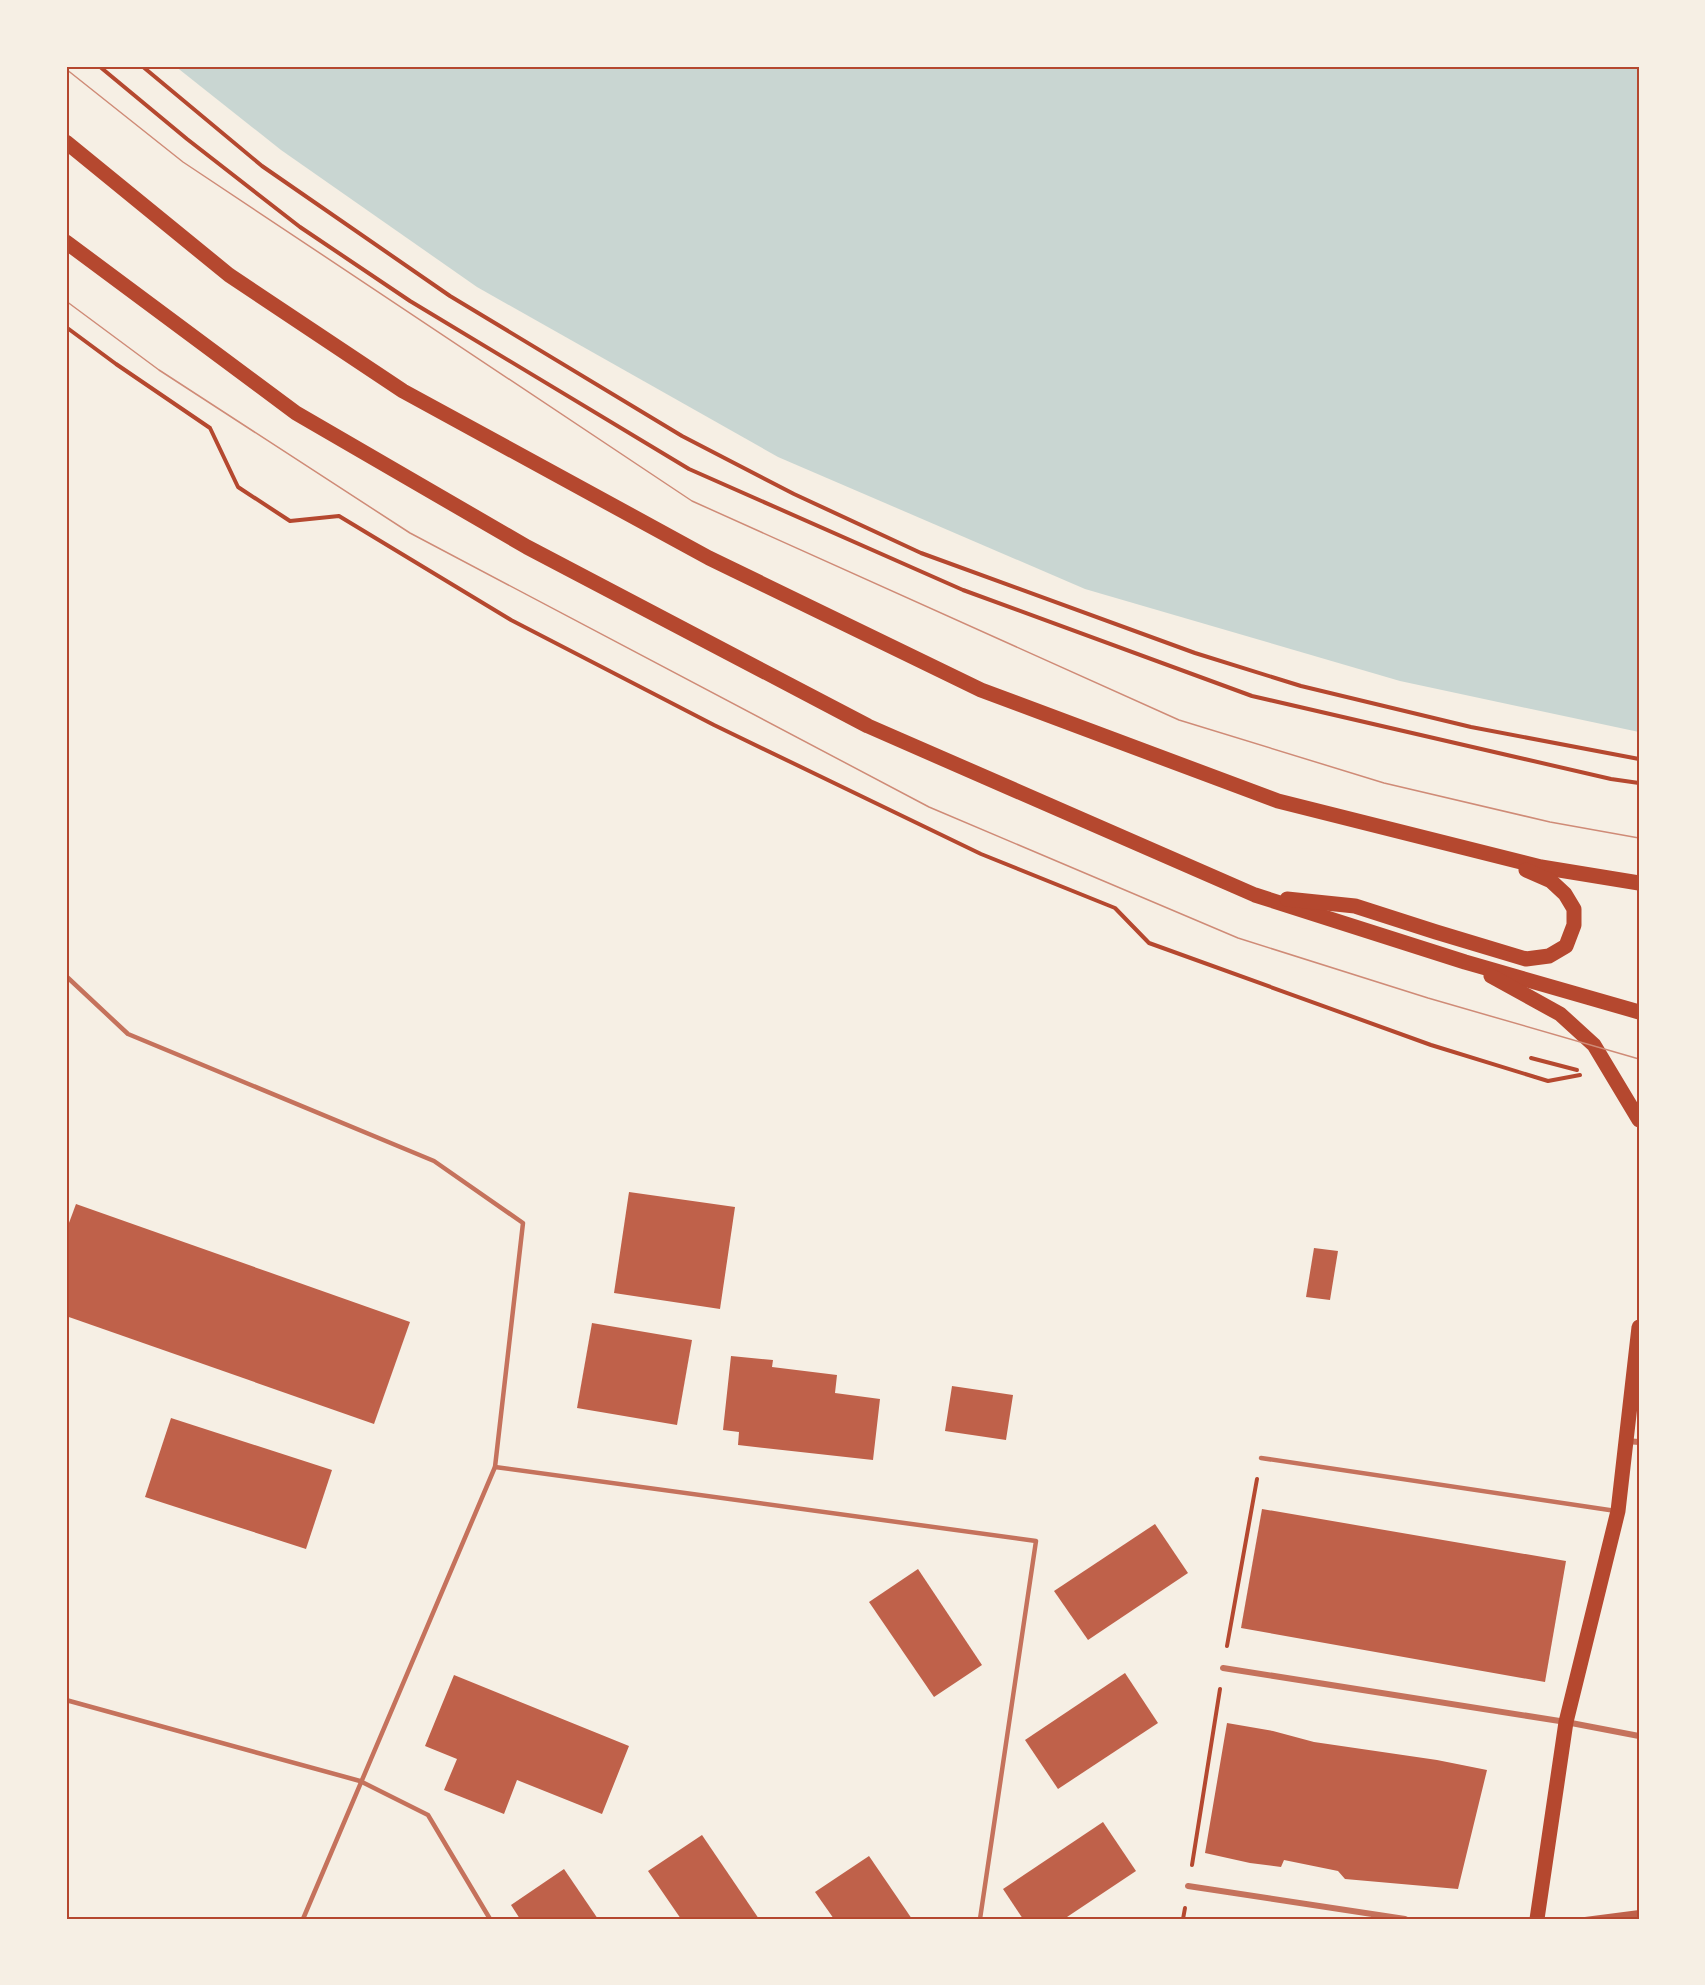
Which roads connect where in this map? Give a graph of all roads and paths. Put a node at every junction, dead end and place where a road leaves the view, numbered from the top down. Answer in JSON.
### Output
{"nodes":[{"id":1,"x":99,"y":66,"type":"edge"},
{"id":2,"x":142,"y":66,"type":"edge"},
{"id":3,"x":66,"y":142,"type":"edge"},
{"id":4,"x":66,"y":242,"type":"edge"},
{"id":5,"x":66,"y":327,"type":"edge"},
{"id":6,"x":1639,"y":759,"type":"edge"},
{"id":7,"x":1639,"y":783,"type":"edge"},
{"id":8,"x":1488,"y":854,"type":"junction"},
{"id":9,"x":1639,"y":883,"type":"edge"},
{"id":10,"x":1255,"y":896,"type":"junction"},
{"id":11,"x":1465,"y":962,"type":"junction"},
{"id":12,"x":66,"y":976,"type":"edge"},
{"id":13,"x":1639,"y":1012,"type":"edge"},
{"id":14,"x":1587,"y":1073,"type":"dead end"},
{"id":15,"x":1639,"y":1120,"type":"edge"},
{"id":16,"x":1639,"y":1327,"type":"edge"},
{"id":17,"x":1632,"y":1441,"type":"edge"},
{"id":18,"x":1261,"y":1458,"type":"dead end"},
{"id":19,"x":495,"y":1467,"type":"junction"},
{"id":20,"x":1618,"y":1511,"type":"junction"},
{"id":21,"x":1223,"y":1668,"type":"dead end"},
{"id":22,"x":66,"y":1701,"type":"edge"},
{"id":23,"x":1566,"y":1722,"type":"junction"},
{"id":24,"x":1639,"y":1736,"type":"edge"},
{"id":25,"x":360,"y":1780,"type":"junction"},
{"id":26,"x":1188,"y":1886,"type":"dead end"},
{"id":27,"x":303,"y":1919,"type":"edge"},
{"id":28,"x":490,"y":1919,"type":"edge"},
{"id":29,"x":980,"y":1919,"type":"edge"},
{"id":30,"x":1405,"y":1919,"type":"edge"},
{"id":31,"x":1537,"y":1919,"type":"edge"}],
"edges":[{"from":1,"to":7,"type":"path"},
{"from":2,"to":6,"type":"path"},
{"from":3,"to":8,"type":"main road"},
{"from":4,"to":10,"type":"main road"},
{"from":5,"to":14,"type":"path"},
{"from":8,"to":9,"type":"main road"},
{"from":8,"to":10,"type":"main road"},
{"from":10,"to":11,"type":"main road"},
{"from":11,"to":13,"type":"main road"},
{"from":11,"to":15,"type":"main road"},
{"from":12,"to":19,"type":"lane"},
{"from":16,"to":17,"type":"main road"},
{"from":17,"to":20,"type":"main road"},
{"from":18,"to":20,"type":"lane"},
{"from":19,"to":25,"type":"lane"},
{"from":19,"to":29,"type":"lane"},
{"from":20,"to":23,"type":"main road"},
{"from":21,"to":23,"type":"street"},
{"from":22,"to":25,"type":"lane"},
{"from":23,"to":24,"type":"street"},
{"from":23,"to":31,"type":"main road"},
{"from":25,"to":27,"type":"lane"},
{"from":25,"to":28,"type":"lane"},
{"from":26,"to":30,"type":"street"}]}
